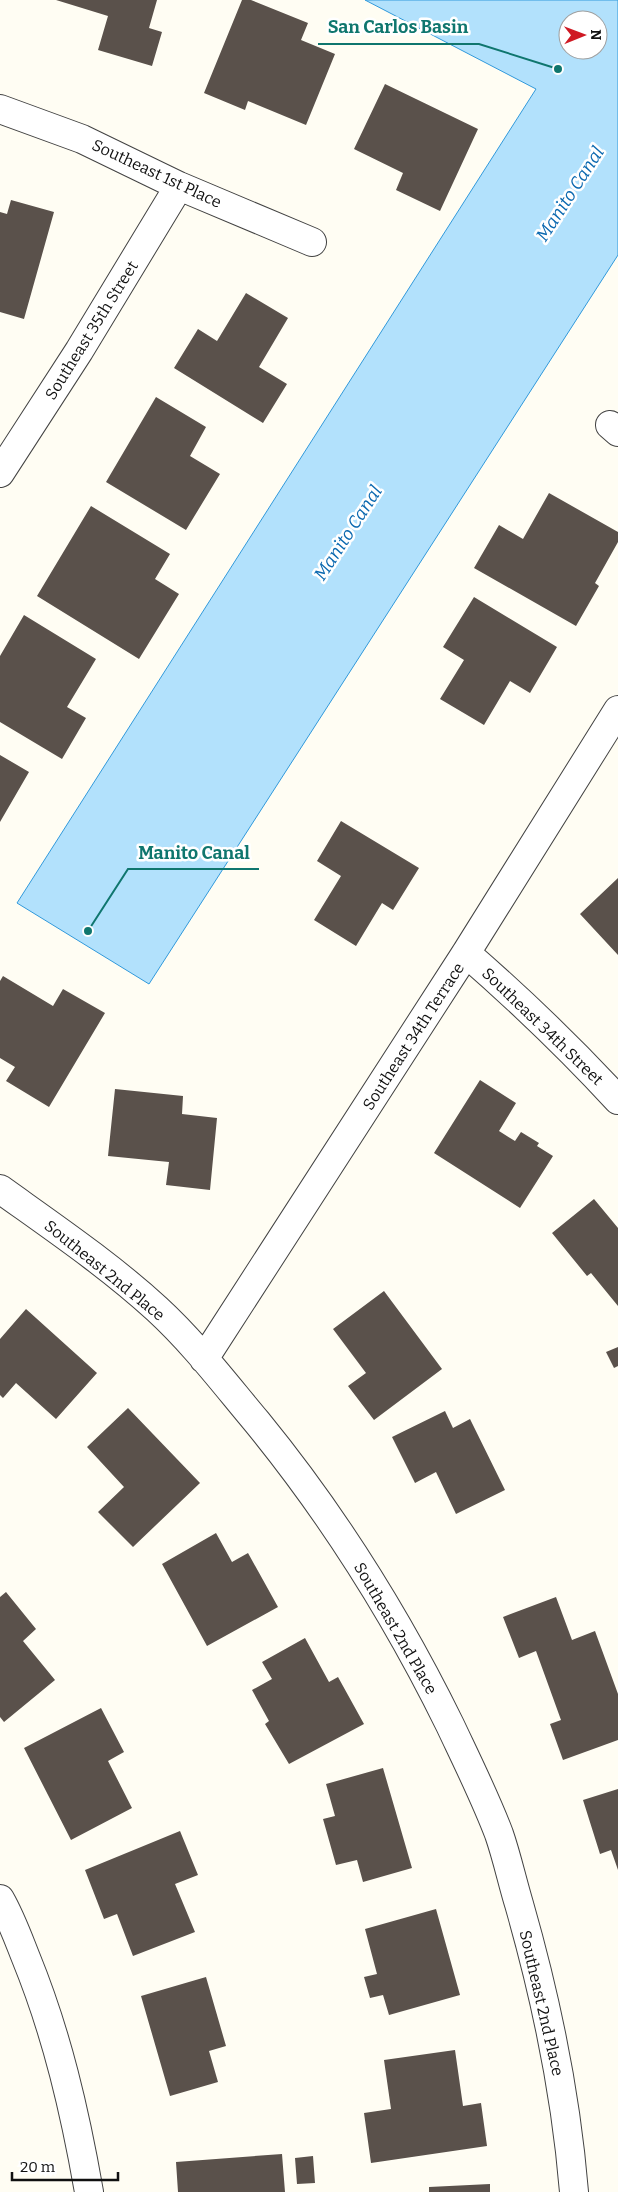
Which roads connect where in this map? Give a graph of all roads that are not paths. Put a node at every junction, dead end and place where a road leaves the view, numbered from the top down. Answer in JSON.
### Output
{"nodes":[{"id":1,"x":0,"y":109,"type":"edge"},
{"id":2,"x":179,"y":186,"type":"junction"},
{"id":3,"x":312,"y":242,"type":"dead end"},
{"id":4,"x":0,"y":474,"type":"edge"},
{"id":5,"x":618,"y":710,"type":"edge"},
{"id":6,"x":466,"y":953,"type":"junction"},
{"id":7,"x":618,"y":1100,"type":"edge"},
{"id":8,"x":0,"y":1189,"type":"edge"},
{"id":9,"x":204,"y":1359,"type":"junction"},
{"id":10,"x":0,"y":1899,"type":"edge"},
{"id":11,"x":89,"y":2192,"type":"edge"},
{"id":12,"x":574,"y":2192,"type":"edge"}],
"edges":[{"from":1,"to":2,"type":"street","name":"Southeast 1st Place"},
{"from":2,"to":3,"type":"street","name":"Southeast 1st Place"},
{"from":2,"to":4,"type":"street","name":"Southeast 35th Street"},
{"from":5,"to":6,"type":"street","name":"Southeast 34th Terrace"},
{"from":6,"to":7,"type":"street","name":"Southeast 34th Street"},
{"from":6,"to":9,"type":"street","name":"Southeast 34th Terrace"},
{"from":8,"to":9,"type":"street","name":"Southeast 2nd Place"},
{"from":9,"to":12,"type":"street","name":"Southeast 2nd Place"},
{"from":10,"to":11,"type":"street"}]}
